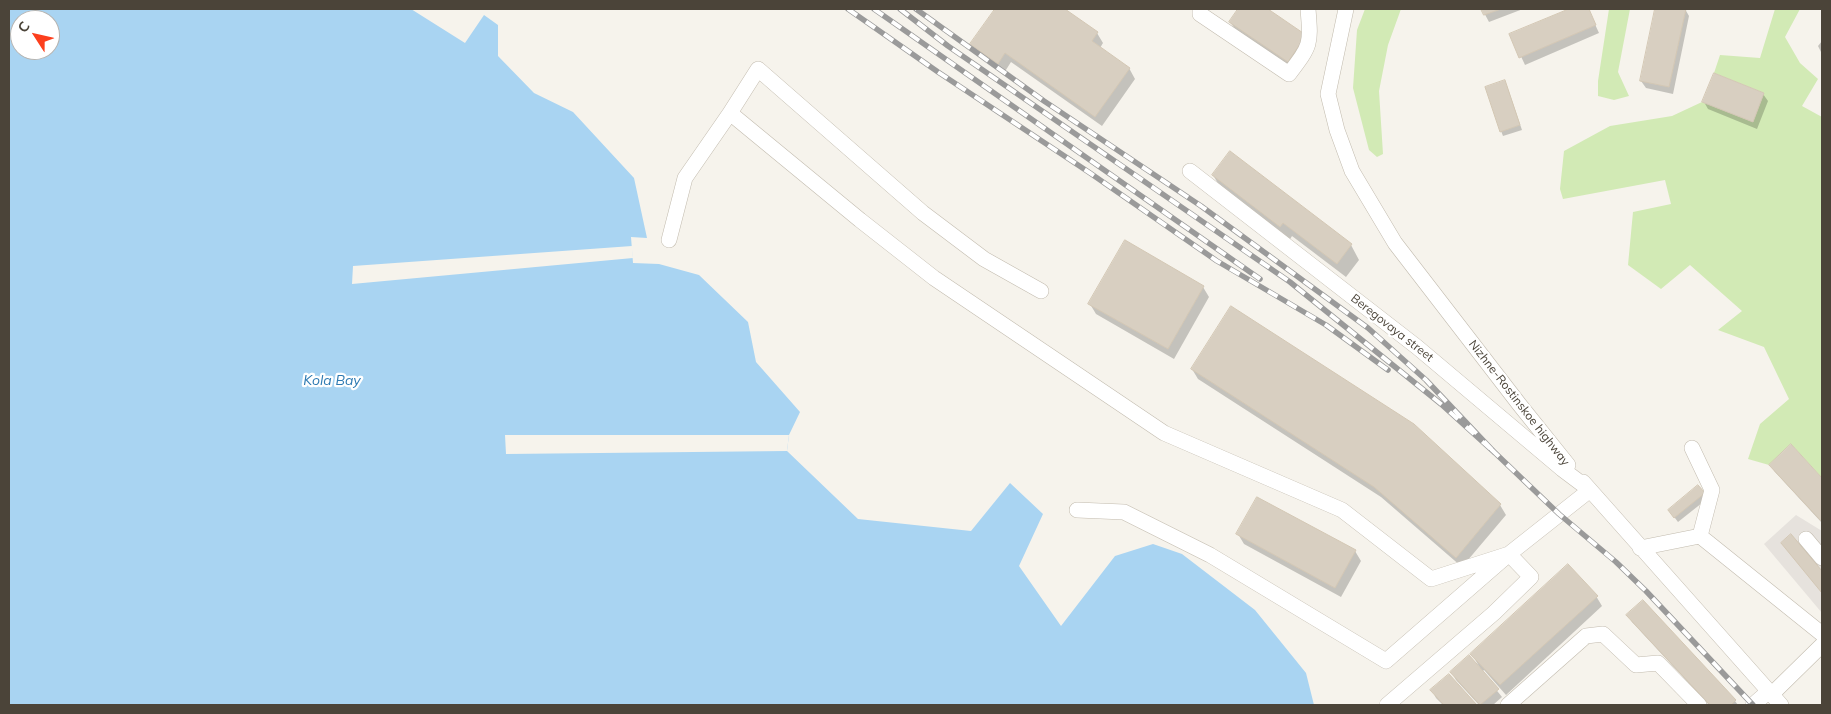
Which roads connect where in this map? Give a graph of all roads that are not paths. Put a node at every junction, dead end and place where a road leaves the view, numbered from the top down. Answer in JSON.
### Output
{"nodes":[{"id":1,"x":1200,"y":9,"type":"edge"},
{"id":2,"x":1308,"y":9,"type":"edge"},
{"id":3,"x":1346,"y":9,"type":"edge"},
{"id":4,"x":730,"y":114,"type":"junction"},
{"id":5,"x":1190,"y":170,"type":"dead end"},
{"id":6,"x":670,"y":240,"type":"dead end"},
{"id":7,"x":1041,"y":291,"type":"dead end"},
{"id":8,"x":1692,"y":448,"type":"dead end"},
{"id":9,"x":1590,"y":490,"type":"junction"},
{"id":10,"x":1077,"y":510,"type":"dead end"},
{"id":11,"x":1700,"y":536,"type":"junction"},
{"id":12,"x":1806,"y":539,"type":"dead end"},
{"id":13,"x":1640,"y":548,"type":"junction"},
{"id":14,"x":1508,"y":554,"type":"junction"},
{"id":15,"x":1822,"y":558,"type":"edge"},
{"id":16,"x":1822,"y":634,"type":"edge"},
{"id":17,"x":1822,"y":645,"type":"edge"},
{"id":18,"x":1774,"y":697,"type":"edge"},
{"id":19,"x":1387,"y":705,"type":"edge"},
{"id":20,"x":1508,"y":705,"type":"edge"},
{"id":21,"x":1698,"y":705,"type":"edge"},
{"id":22,"x":1753,"y":705,"type":"edge"}],
"edges":[{"from":1,"to":2,"type":"street"},
{"from":3,"to":9,"type":"street","name":"Nizhne-Rostinskoe highway"},
{"from":4,"to":6,"type":"street"},
{"from":4,"to":7,"type":"street"},
{"from":4,"to":14,"type":"street"},
{"from":5,"to":9,"type":"street","name":"Beregovaya street"},
{"from":8,"to":11,"type":"street"},
{"from":9,"to":13,"type":"street","name":"Nizhne-Rostinskoe highway"},
{"from":9,"to":14,"type":"street"},
{"from":10,"to":14,"type":"street"},
{"from":11,"to":13,"type":"street"},
{"from":11,"to":16,"type":"street"},
{"from":12,"to":15,"type":"street"},
{"from":13,"to":18,"type":"street","name":"Nizhne-Rostinskoe highway"},
{"from":14,"to":19,"type":"street"},
{"from":17,"to":18,"type":"street"},
{"from":18,"to":22,"type":"street"},
{"from":20,"to":21,"type":"street"}]}
